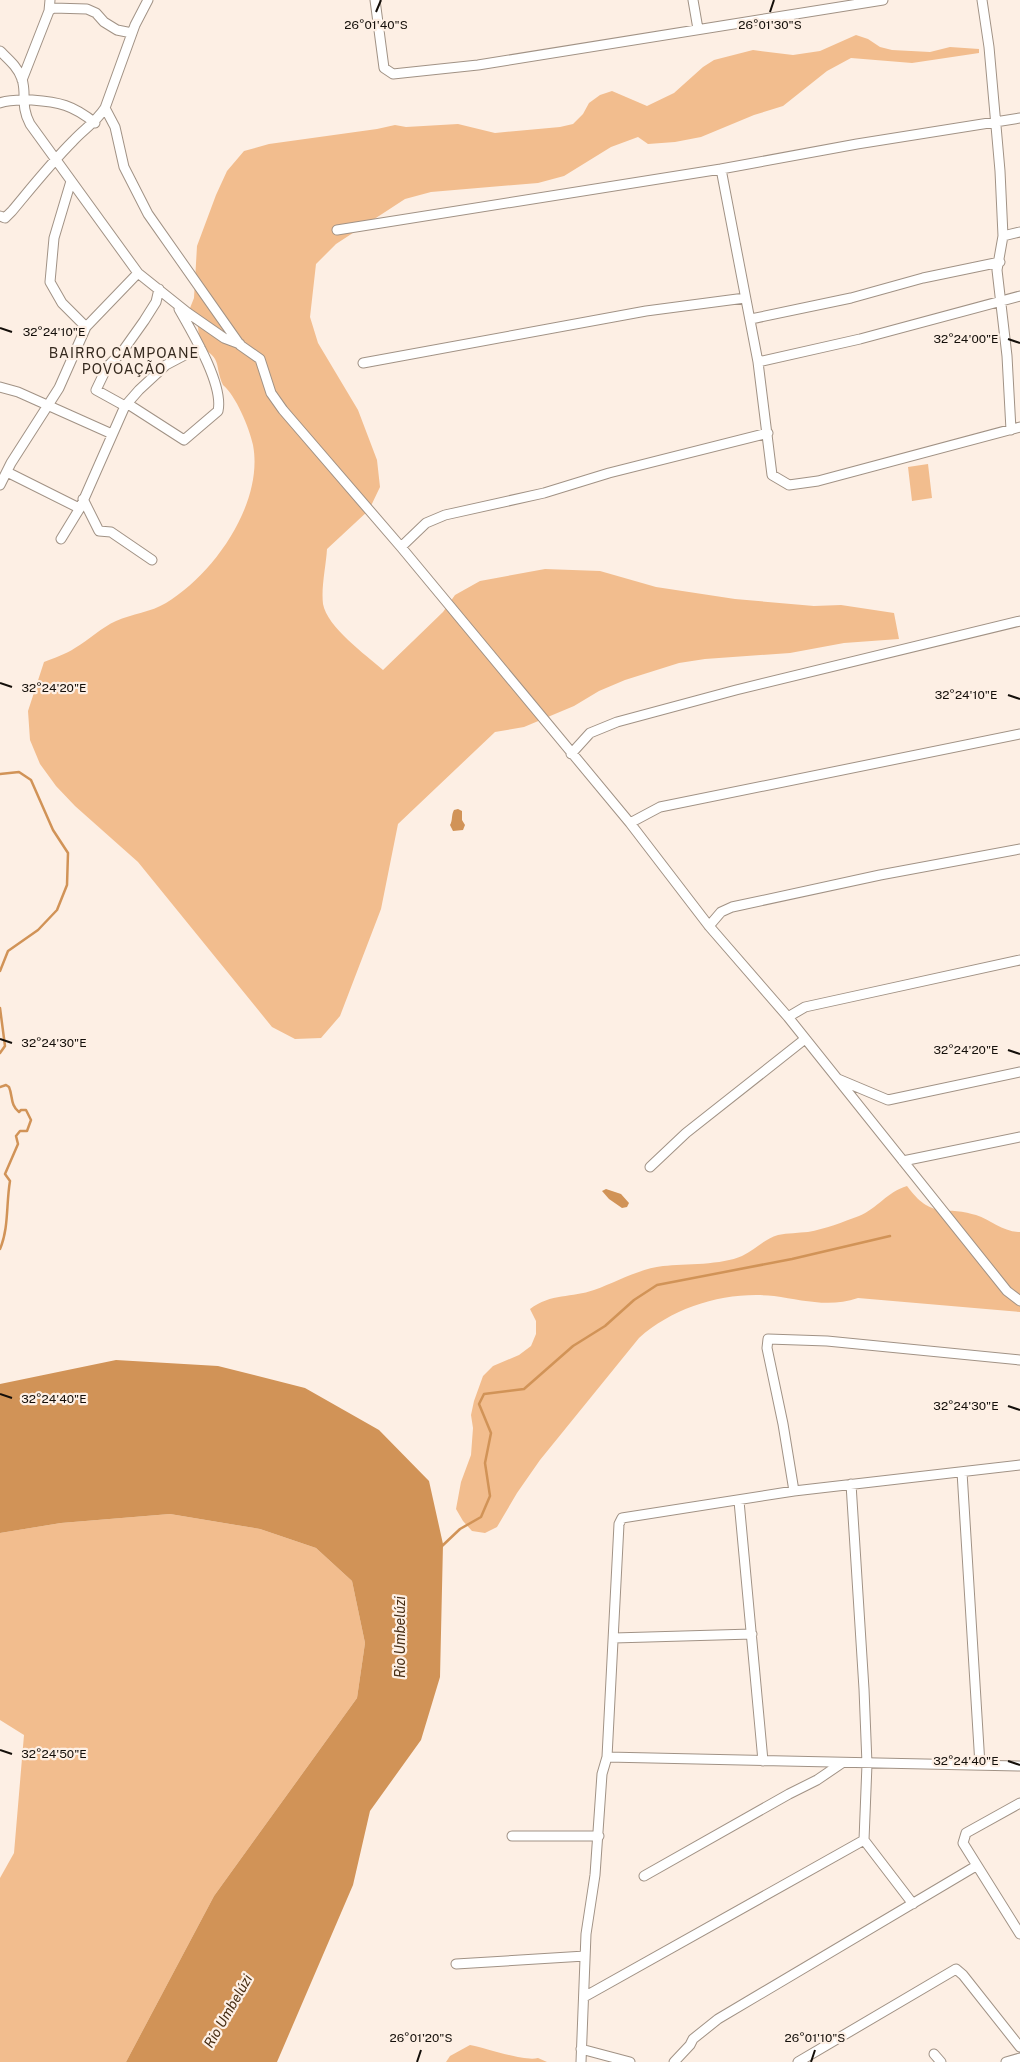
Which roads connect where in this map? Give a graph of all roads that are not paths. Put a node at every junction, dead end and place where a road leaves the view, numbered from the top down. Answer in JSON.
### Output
{"nodes":[{"id":1,"x":50,"y":0,"type":"edge"},
{"id":2,"x":148,"y":0,"type":"edge"},
{"id":3,"x":375,"y":0,"type":"edge"},
{"id":4,"x":693,"y":0,"type":"edge"},
{"id":5,"x":883,"y":0,"type":"edge"},
{"id":6,"x":982,"y":0,"type":"edge"},
{"id":7,"x":49,"y":11,"type":"junction"},
{"id":8,"x":698,"y":29,"type":"junction"},
{"id":9,"x":132,"y":32,"type":"junction"},
{"id":10,"x":0,"y":51,"type":"edge"},
{"id":11,"x":22,"y":80,"type":"junction"},
{"id":12,"x":22,"y":100,"type":"junction"},
{"id":13,"x":0,"y":103,"type":"edge"},
{"id":14,"x":106,"y":108,"type":"junction"},
{"id":15,"x":1020,"y":118,"type":"edge"},
{"id":16,"x":996,"y":121,"type":"junction"},
{"id":17,"x":95,"y":123,"type":"junction"},
{"id":18,"x":56,"y":159,"type":"junction"},
{"id":19,"x":721,"y":169,"type":"junction"},
{"id":20,"x":71,"y":182,"type":"junction"},
{"id":21,"x":0,"y":216,"type":"edge"},
{"id":22,"x":337,"y":230,"type":"dead end"},
{"id":23,"x":1020,"y":232,"type":"edge"},
{"id":24,"x":1003,"y":236,"type":"junction"},
{"id":25,"x":1000,"y":262,"type":"junction"},
{"id":26,"x":138,"y":273,"type":"junction"},
{"id":27,"x":159,"y":289,"type":"junction"},
{"id":28,"x":1020,"y":296,"type":"edge"},
{"id":29,"x":745,"y":298,"type":"junction"},
{"id":30,"x":174,"y":300,"type":"junction"},
{"id":31,"x":1002,"y":301,"type":"junction"},
{"id":32,"x":751,"y":319,"type":"junction"},
{"id":33,"x":86,"y":327,"type":"junction"},
{"id":34,"x":240,"y":345,"type":"junction"},
{"id":35,"x":200,"y":347,"type":"junction"},
{"id":36,"x":758,"y":362,"type":"junction"},
{"id":37,"x":363,"y":363,"type":"dead end"},
{"id":38,"x":0,"y":387,"type":"edge"},
{"id":39,"x":127,"y":405,"type":"junction"},
{"id":40,"x":48,"y":406,"type":"junction"},
{"id":41,"x":1016,"y":429,"type":"edge"},
{"id":42,"x":768,"y":433,"type":"junction"},
{"id":43,"x":112,"y":434,"type":"junction"},
{"id":44,"x":7,"y":472,"type":"junction"},
{"id":45,"x":0,"y":485,"type":"edge"},
{"id":46,"x":81,"y":504,"type":"junction"},
{"id":47,"x":60,"y":538,"type":"dead end"},
{"id":48,"x":402,"y":547,"type":"junction"},
{"id":49,"x":152,"y":560,"type":"dead end"},
{"id":50,"x":1020,"y":621,"type":"edge"},
{"id":51,"x":1020,"y":734,"type":"edge"},
{"id":52,"x":571,"y":754,"type":"junction"},
{"id":53,"x":630,"y":823,"type":"junction"},
{"id":54,"x":1020,"y":849,"type":"edge"},
{"id":55,"x":709,"y":926,"type":"junction"},
{"id":56,"x":1020,"y":960,"type":"edge"},
{"id":57,"x":788,"y":1017,"type":"junction"},
{"id":58,"x":805,"y":1039,"type":"junction"},
{"id":59,"x":1020,"y":1072,"type":"edge"},
{"id":60,"x":836,"y":1078,"type":"junction"},
{"id":61,"x":1020,"y":1136,"type":"edge"},
{"id":62,"x":903,"y":1161,"type":"junction"},
{"id":63,"x":650,"y":1167,"type":"dead end"},
{"id":64,"x":1020,"y":1301,"type":"edge"},
{"id":65,"x":1020,"y":1360,"type":"edge"},
{"id":66,"x":1020,"y":1465,"type":"edge"},
{"id":67,"x":962,"y":1472,"type":"junction"},
{"id":68,"x":851,"y":1484,"type":"junction"},
{"id":69,"x":794,"y":1491,"type":"junction"},
{"id":70,"x":739,"y":1501,"type":"junction"},
{"id":71,"x":752,"y":1634,"type":"junction"},
{"id":72,"x":614,"y":1638,"type":"junction"},
{"id":73,"x":607,"y":1757,"type":"junction"},
{"id":74,"x":763,"y":1761,"type":"junction"},
{"id":75,"x":842,"y":1763,"type":"junction"},
{"id":76,"x":867,"y":1764,"type":"junction"},
{"id":77,"x":980,"y":1765,"type":"junction"},
{"id":78,"x":1020,"y":1766,"type":"edge"},
{"id":79,"x":1020,"y":1803,"type":"edge"},
{"id":80,"x":512,"y":1836,"type":"dead end"},
{"id":81,"x":599,"y":1836,"type":"junction"},
{"id":82,"x":864,"y":1840,"type":"junction"},
{"id":83,"x":976,"y":1866,"type":"junction"},
{"id":84,"x":644,"y":1876,"type":"dead end"},
{"id":85,"x":913,"y":1904,"type":"junction"},
{"id":86,"x":1020,"y":1934,"type":"edge"},
{"id":87,"x":585,"y":1956,"type":"junction"},
{"id":88,"x":456,"y":1964,"type":"dead end"},
{"id":89,"x":584,"y":1997,"type":"junction"},
{"id":90,"x":1020,"y":2047,"type":"edge"},
{"id":91,"x":582,"y":2049,"type":"junction"},
{"id":92,"x":812,"y":2054,"type":"junction"},
{"id":93,"x":934,"y":2054,"type":"dead end"},
{"id":94,"x":1020,"y":2058,"type":"edge"},
{"id":95,"x":581,"y":2062,"type":"edge"},
{"id":96,"x":630,"y":2062,"type":"edge"},
{"id":97,"x":674,"y":2062,"type":"edge"},
{"id":98,"x":798,"y":2062,"type":"edge"},
{"id":99,"x":818,"y":2062,"type":"edge"},
{"id":100,"x":941,"y":2062,"type":"edge"},
{"id":101,"x":1006,"y":2062,"type":"edge"}],
"edges":[{"from":1,"to":7,"type":"street"},
{"from":2,"to":9,"type":"street"},
{"from":3,"to":8,"type":"street"},
{"from":4,"to":8,"type":"street"},
{"from":5,"to":8,"type":"street"},
{"from":6,"to":16,"type":"street"},
{"from":7,"to":9,"type":"street"},
{"from":7,"to":11,"type":"street"},
{"from":9,"to":14,"type":"street"},
{"from":10,"to":11,"type":"street"},
{"from":11,"to":12,"type":"street"},
{"from":12,"to":13,"type":"street"},
{"from":12,"to":17,"type":"street"},
{"from":12,"to":18,"type":"street"},
{"from":14,"to":17,"type":"street"},
{"from":14,"to":34,"type":"street"},
{"from":15,"to":16,"type":"street"},
{"from":16,"to":19,"type":"street"},
{"from":16,"to":24,"type":"street"},
{"from":17,"to":18,"type":"street"},
{"from":18,"to":20,"type":"street"},
{"from":18,"to":21,"type":"street"},
{"from":19,"to":22,"type":"street"},
{"from":19,"to":29,"type":"street"},
{"from":20,"to":26,"type":"street"},
{"from":20,"to":33,"type":"street"},
{"from":23,"to":24,"type":"street"},
{"from":24,"to":25,"type":"street"},
{"from":25,"to":31,"type":"street"},
{"from":25,"to":32,"type":"street"},
{"from":26,"to":27,"type":"street"},
{"from":26,"to":33,"type":"street"},
{"from":27,"to":30,"type":"street"},
{"from":27,"to":39,"type":"street"},
{"from":28,"to":31,"type":"street"},
{"from":29,"to":32,"type":"street"},
{"from":29,"to":37,"type":"street"},
{"from":30,"to":34,"type":"street"},
{"from":30,"to":35,"type":"street"},
{"from":31,"to":36,"type":"street"},
{"from":31,"to":41,"type":"street"},
{"from":32,"to":36,"type":"street"},
{"from":33,"to":40,"type":"street"},
{"from":34,"to":48,"type":"street"},
{"from":35,"to":39,"type":"street"},
{"from":35,"to":39,"type":"street"},
{"from":36,"to":42,"type":"street"},
{"from":38,"to":40,"type":"street"},
{"from":39,"to":43,"type":"street"},
{"from":40,"to":43,"type":"street"},
{"from":40,"to":44,"type":"street"},
{"from":41,"to":42,"type":"street"},
{"from":42,"to":48,"type":"street"},
{"from":43,"to":46,"type":"street"},
{"from":44,"to":45,"type":"street"},
{"from":44,"to":46,"type":"street"},
{"from":46,"to":47,"type":"street"},
{"from":46,"to":49,"type":"street"},
{"from":48,"to":52,"type":"street"},
{"from":50,"to":52,"type":"street"},
{"from":51,"to":53,"type":"street"},
{"from":52,"to":53,"type":"street"},
{"from":53,"to":55,"type":"street"},
{"from":54,"to":55,"type":"street"},
{"from":55,"to":57,"type":"street"},
{"from":56,"to":57,"type":"street"},
{"from":57,"to":58,"type":"street"},
{"from":58,"to":60,"type":"street"},
{"from":58,"to":63,"type":"street"},
{"from":59,"to":60,"type":"street"},
{"from":60,"to":62,"type":"street"},
{"from":61,"to":62,"type":"street"},
{"from":62,"to":64,"type":"street"},
{"from":65,"to":69,"type":"street"},
{"from":66,"to":67,"type":"street"},
{"from":67,"to":68,"type":"street"},
{"from":67,"to":77,"type":"street"},
{"from":68,"to":69,"type":"street"},
{"from":68,"to":76,"type":"street"},
{"from":69,"to":70,"type":"street"},
{"from":70,"to":71,"type":"street"},
{"from":70,"to":72,"type":"street"},
{"from":71,"to":72,"type":"street"},
{"from":71,"to":74,"type":"street"},
{"from":72,"to":73,"type":"street"},
{"from":73,"to":74,"type":"street"},
{"from":73,"to":81,"type":"street"},
{"from":74,"to":75,"type":"street"},
{"from":75,"to":76,"type":"street"},
{"from":75,"to":84,"type":"street"},
{"from":76,"to":77,"type":"street"},
{"from":76,"to":82,"type":"street"},
{"from":77,"to":78,"type":"street"},
{"from":79,"to":83,"type":"street"},
{"from":80,"to":81,"type":"street"},
{"from":81,"to":87,"type":"street"},
{"from":82,"to":85,"type":"street"},
{"from":82,"to":89,"type":"street"},
{"from":83,"to":85,"type":"street"},
{"from":83,"to":86,"type":"street"},
{"from":85,"to":97,"type":"street"},
{"from":87,"to":88,"type":"street"},
{"from":87,"to":89,"type":"street"},
{"from":89,"to":91,"type":"street"},
{"from":90,"to":92,"type":"street"},
{"from":91,"to":95,"type":"street"},
{"from":91,"to":96,"type":"street"},
{"from":92,"to":98,"type":"street"},
{"from":92,"to":99,"type":"street"},
{"from":93,"to":100,"type":"street"},
{"from":94,"to":101,"type":"street"}]}
